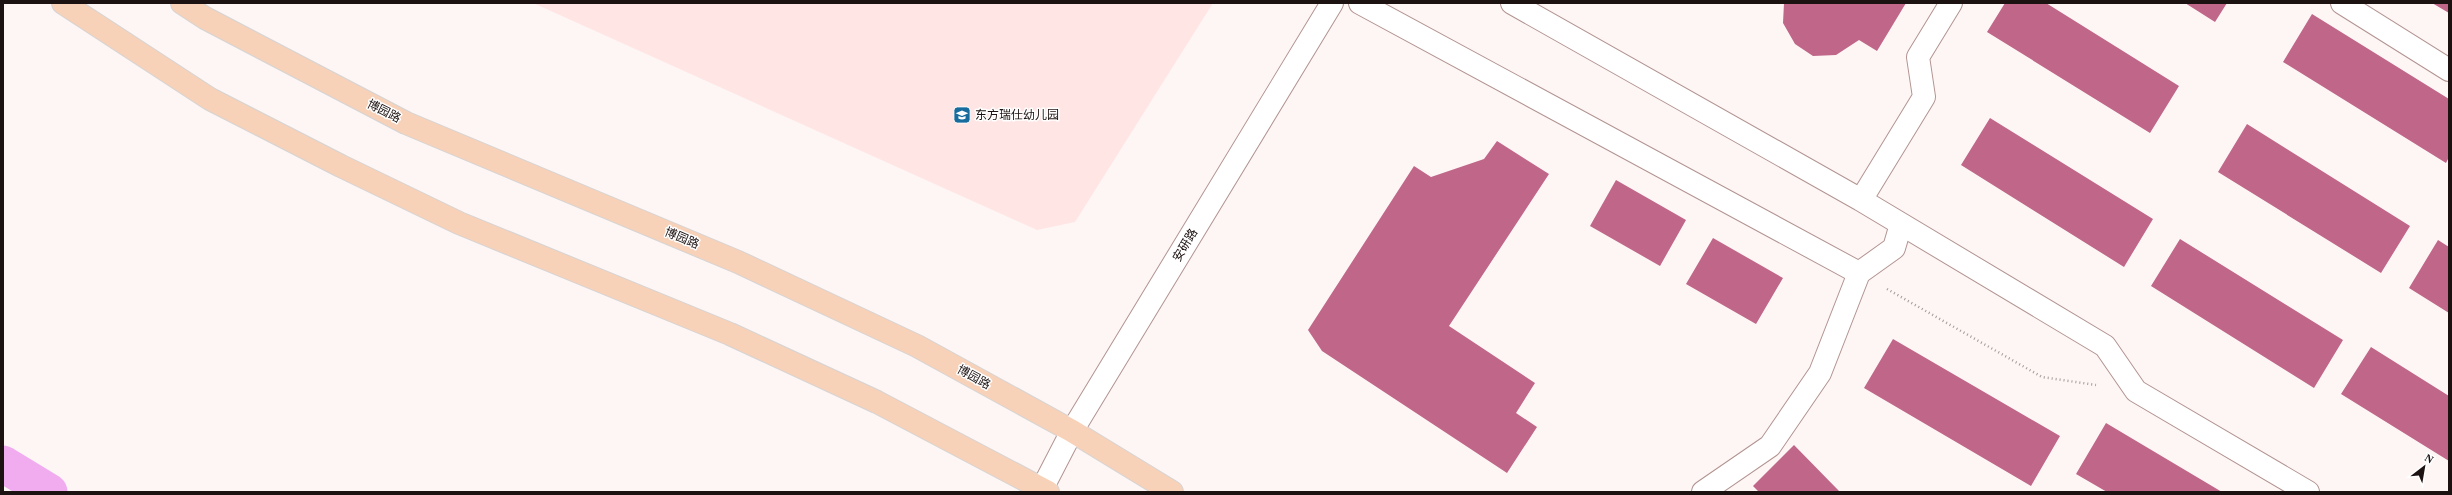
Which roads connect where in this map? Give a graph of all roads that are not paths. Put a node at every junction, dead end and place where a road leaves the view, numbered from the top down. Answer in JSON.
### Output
{"nodes":[{"id":1,"x":63,"y":3,"type":"edge"},
{"id":2,"x":182,"y":3,"type":"edge"},
{"id":3,"x":1332,"y":3,"type":"edge"},
{"id":4,"x":1360,"y":3,"type":"edge"},
{"id":5,"x":1512,"y":3,"type":"edge"},
{"id":6,"x":1951,"y":3,"type":"edge"},
{"id":7,"x":2342,"y":3,"type":"edge"},
{"id":8,"x":2449,"y":70,"type":"edge"},
{"id":9,"x":1861,"y":200,"type":"junction"},
{"id":10,"x":1901,"y":224,"type":"junction"},
{"id":11,"x":1858,"y":273,"type":"junction"},
{"id":12,"x":1072,"y":430,"type":"junction"},
{"id":13,"x":1045,"y":490,"type":"edge"},
{"id":14,"x":1172,"y":492,"type":"edge"},
{"id":15,"x":1703,"y":492,"type":"edge"},
{"id":16,"x":2308,"y":492,"type":"edge"}],
"edges":[{"from":1,"to":13,"type":"main road"},
{"from":2,"to":12,"type":"main road","name":"博园路"},
{"from":3,"to":12,"type":"street","name":"安研路"},
{"from":4,"to":11,"type":"street"},
{"from":5,"to":9,"type":"street"},
{"from":6,"to":9,"type":"street"},
{"from":7,"to":8,"type":"street"},
{"from":9,"to":10,"type":"street"},
{"from":10,"to":11,"type":"street"},
{"from":10,"to":16,"type":"street"},
{"from":11,"to":15,"type":"street"},
{"from":12,"to":13,"type":"street","name":"安研路"},
{"from":12,"to":14,"type":"main road","name":"博园路"}]}
